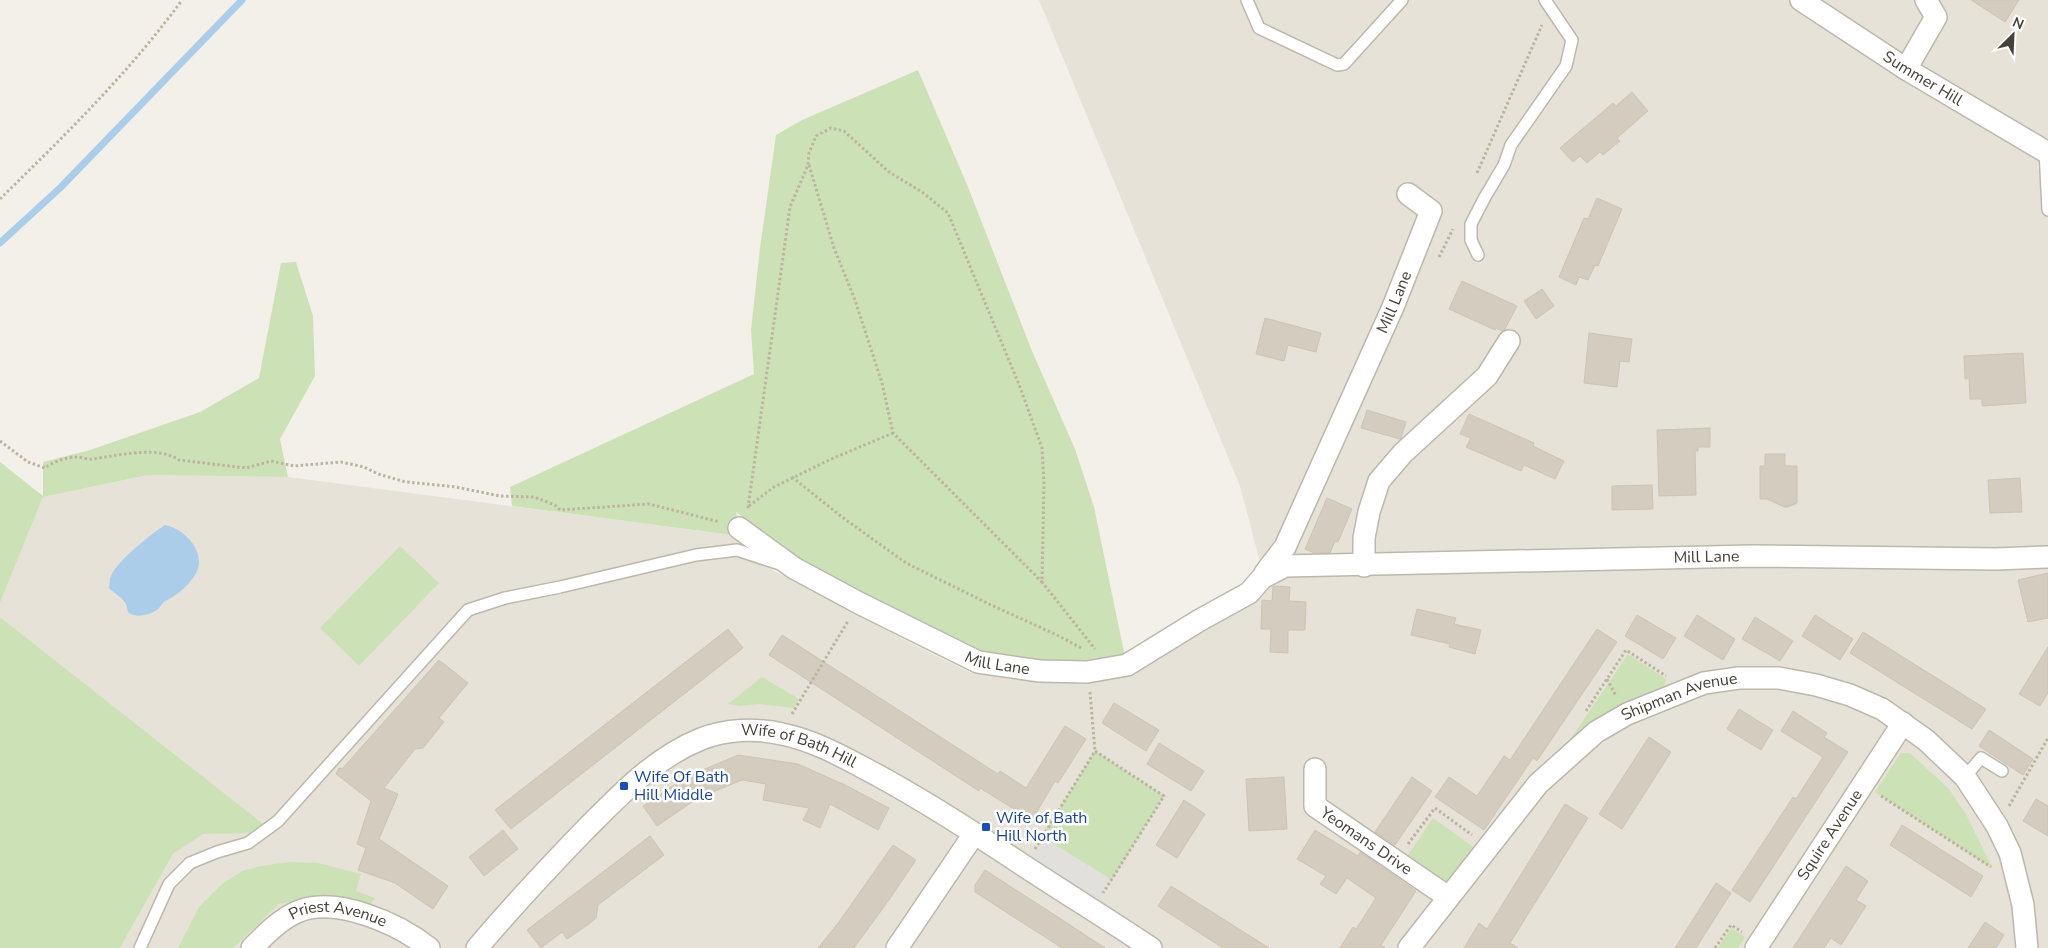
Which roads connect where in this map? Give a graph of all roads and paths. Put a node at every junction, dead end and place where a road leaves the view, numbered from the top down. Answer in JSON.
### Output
{"nodes":[{"id":1,"x":182,"y":0,"type":"edge"},
{"id":2,"x":1247,"y":0,"type":"edge"},
{"id":3,"x":1402,"y":0,"type":"edge"},
{"id":4,"x":1546,"y":0,"type":"edge"},
{"id":5,"x":1801,"y":0,"type":"edge"},
{"id":6,"x":1926,"y":0,"type":"edge"},
{"id":7,"x":1906,"y":69,"type":"junction"},
{"id":8,"x":2047,"y":152,"type":"edge"},
{"id":9,"x":808,"y":165,"type":"junction"},
{"id":10,"x":1408,"y":194,"type":"dead end"},
{"id":11,"x":0,"y":199,"type":"edge"},
{"id":12,"x":2048,"y":210,"type":"edge"},
{"id":13,"x":1478,"y":255,"type":"dead end"},
{"id":14,"x":1510,"y":341,"type":"dead end"},
{"id":15,"x":893,"y":433,"type":"junction"},
{"id":16,"x":0,"y":441,"type":"edge"},
{"id":17,"x":792,"y":477,"type":"junction"},
{"id":18,"x":739,"y":528,"type":"joint"},
{"id":19,"x":2048,"y":557,"type":"edge"},
{"id":20,"x":1364,"y":566,"type":"junction"},
{"id":21,"x":794,"y":568,"type":"junction"},
{"id":22,"x":1262,"y":578,"type":"junction"},
{"id":23,"x":1042,"y":582,"type":"junction"},
{"id":24,"x":834,"y":643,"type":"dead end"},
{"id":25,"x":1099,"y":667,"type":"junction"},
{"id":26,"x":1688,"y":689,"type":"junction"},
{"id":27,"x":1581,"y":718,"type":"dead end"},
{"id":28,"x":1903,"y":723,"type":"junction"},
{"id":29,"x":782,"y":734,"type":"junction"},
{"id":30,"x":2048,"y":738,"type":"edge"},
{"id":31,"x":1095,"y":751,"type":"junction"},
{"id":32,"x":1315,"y":769,"type":"dead end"},
{"id":33,"x":2002,"y":771,"type":"dead end"},
{"id":34,"x":1965,"y":777,"type":"junction"},
{"id":35,"x":1864,"y":784,"type":"junction"},
{"id":36,"x":1997,"y":826,"type":"junction"},
{"id":37,"x":974,"y":834,"type":"junction"},
{"id":38,"x":1488,"y":847,"type":"junction"},
{"id":39,"x":1395,"y":860,"type":"junction"},
{"id":40,"x":1024,"y":866,"type":"junction"},
{"id":41,"x":2019,"y":885,"type":"junction"},
{"id":42,"x":1448,"y":897,"type":"junction"},
{"id":43,"x":1094,"y":909,"type":"junction"},
{"id":44,"x":1758,"y":946,"type":"edge"},
{"id":45,"x":140,"y":948,"type":"edge"},
{"id":46,"x":252,"y":948,"type":"edge"},
{"id":47,"x":429,"y":948,"type":"edge"},
{"id":48,"x":477,"y":948,"type":"edge"},
{"id":49,"x":897,"y":948,"type":"edge"},
{"id":50,"x":1151,"y":948,"type":"edge"},
{"id":51,"x":1409,"y":948,"type":"edge"},
{"id":52,"x":1715,"y":948,"type":"edge"},
{"id":53,"x":2027,"y":948,"type":"edge"}],
"edges":[{"from":1,"to":11,"type":"path"},
{"from":2,"to":3,"type":"lane"},
{"from":4,"to":13,"type":"lane"},
{"from":5,"to":7,"type":"street","name":"Summer Hill"},
{"from":6,"to":7,"type":"street"},
{"from":7,"to":8,"type":"street","name":"Summer Hill"},
{"from":8,"to":12,"type":"lane"},
{"from":9,"to":15,"type":"path"},
{"from":9,"to":17,"type":"path"},
{"from":9,"to":23,"type":"path"},
{"from":10,"to":22,"type":"street","name":"Mill Lane"},
{"from":14,"to":20,"type":"street"},
{"from":15,"to":17,"type":"path"},
{"from":15,"to":23,"type":"path"},
{"from":16,"to":18,"type":"path"},
{"from":17,"to":25,"type":"path"},
{"from":18,"to":21,"type":"street","name":"Mill Lane"},
{"from":19,"to":20,"type":"street","name":"Mill Lane"},
{"from":20,"to":22,"type":"street","name":"Mill Lane"},
{"from":21,"to":25,"type":"street","name":"Mill Lane"},
{"from":21,"to":45,"type":"lane"},
{"from":22,"to":25,"type":"street","name":"Mill Lane"},
{"from":23,"to":25,"type":"path"},
{"from":24,"to":29,"type":"path"},
{"from":25,"to":31,"type":"path"},
{"from":26,"to":27,"type":"path"},
{"from":26,"to":28,"type":"street","name":"Shipman Avenue"},
{"from":26,"to":38,"type":"street","name":"Shipman Avenue"},
{"from":28,"to":34,"type":"street","name":"Shipman Avenue"},
{"from":28,"to":35,"type":"street","name":"Squire Avenue"},
{"from":29,"to":37,"type":"street","name":"Wife of Bath Hill"},
{"from":29,"to":48,"type":"street","name":"Wife of Bath Hill"},
{"from":30,"to":36,"type":"path"},
{"from":31,"to":40,"type":"path"},
{"from":31,"to":43,"type":"path"},
{"from":32,"to":39,"type":"street","name":"Yeomans Drive"},
{"from":33,"to":34,"type":"lane"},
{"from":34,"to":36,"type":"street","name":"Shipman Avenue"},
{"from":35,"to":41,"type":"path"},
{"from":35,"to":44,"type":"street","name":"Squire Avenue"},
{"from":36,"to":41,"type":"street","name":"Shipman Avenue"},
{"from":37,"to":40,"type":"street","name":"Wife of Bath Hill"},
{"from":37,"to":49,"type":"street"},
{"from":38,"to":39,"type":"path"},
{"from":38,"to":42,"type":"street","name":"Shipman Avenue"},
{"from":39,"to":42,"type":"street","name":"Yeomans Drive"},
{"from":40,"to":43,"type":"street","name":"Wife of Bath Hill"},
{"from":41,"to":53,"type":"street","name":"Shipman Avenue"},
{"from":42,"to":51,"type":"street","name":"Shipman Avenue"},
{"from":43,"to":50,"type":"street","name":"Wife of Bath Hill"},
{"from":44,"to":52,"type":"path"},
{"from":46,"to":47,"type":"street","name":"Priest Avenue"}]}
